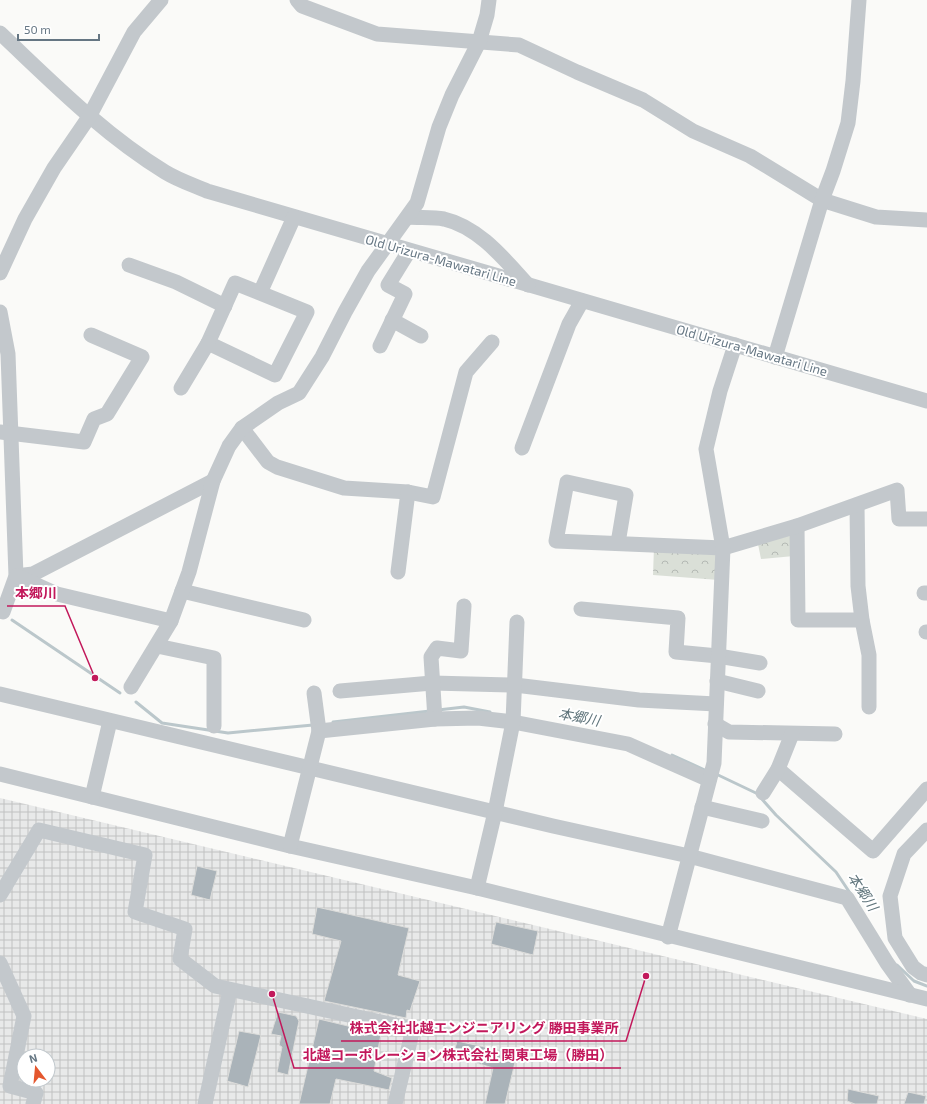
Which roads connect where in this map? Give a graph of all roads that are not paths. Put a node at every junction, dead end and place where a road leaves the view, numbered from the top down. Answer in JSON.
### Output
{"nodes":[{"id":1,"x":161,"y":0,"type":"edge"},
{"id":2,"x":297,"y":0,"type":"edge"},
{"id":3,"x":489,"y":0,"type":"edge"},
{"id":4,"x":859,"y":0,"type":"edge"},
{"id":5,"x":0,"y":32,"type":"edge"},
{"id":6,"x":479,"y":42,"type":"junction"},
{"id":7,"x":89,"y":117,"type":"junction"},
{"id":8,"x":822,"y":200,"type":"junction"},
{"id":9,"x":294,"y":217,"type":"junction"},
{"id":10,"x":408,"y":217,"type":"junction"},
{"id":11,"x":927,"y":220,"type":"edge"},
{"id":12,"x":388,"y":245,"type":"junction"},
{"id":13,"x":409,"y":251,"type":"junction"},
{"id":14,"x":129,"y":265,"type":"dead end"},
{"id":15,"x":0,"y":273,"type":"edge"},
{"id":16,"x":529,"y":286,"type":"junction"},
{"id":17,"x":260,"y":293,"type":"junction"},
{"id":18,"x":582,"y":301,"type":"junction"},
{"id":19,"x":224,"y":306,"type":"junction"},
{"id":20,"x":0,"y":312,"type":"edge"},
{"id":21,"x":392,"y":320,"type":"junction"},
{"id":22,"x":91,"y":335,"type":"dead end"},
{"id":23,"x":421,"y":336,"type":"dead end"},
{"id":24,"x":492,"y":342,"type":"dead end"},
{"id":25,"x":208,"y":343,"type":"junction"},
{"id":26,"x":735,"y":345,"type":"junction"},
{"id":27,"x":380,"y":346,"type":"dead end"},
{"id":28,"x":775,"y":357,"type":"junction"},
{"id":29,"x":181,"y":388,"type":"dead end"},
{"id":30,"x":927,"y":401,"type":"edge"},
{"id":31,"x":242,"y":428,"type":"junction"},
{"id":32,"x":5,"y":433,"type":"edge"},
{"id":33,"x":522,"y":448,"type":"dead end"},
{"id":34,"x":213,"y":481,"type":"junction"},
{"id":35,"x":408,"y":492,"type":"junction"},
{"id":36,"x":857,"y":506,"type":"junction"},
{"id":37,"x":927,"y":519,"type":"edge"},
{"id":38,"x":797,"y":526,"type":"junction"},
{"id":39,"x":618,"y":543,"type":"junction"},
{"id":40,"x":723,"y":548,"type":"junction"},
{"id":41,"x":398,"y":572,"type":"dead end"},
{"id":42,"x":16,"y":576,"type":"junction"},
{"id":43,"x":182,"y":591,"type":"junction"},
{"id":44,"x":464,"y":606,"type":"dead end"},
{"id":45,"x":581,"y":609,"type":"dead end"},
{"id":46,"x":0,"y":610,"type":"edge"},
{"id":47,"x":304,"y":620,"type":"dead end"},
{"id":48,"x":862,"y":620,"type":"junction"},
{"id":49,"x":171,"y":621,"type":"junction"},
{"id":50,"x":517,"y":622,"type":"dead end"},
{"id":51,"x":157,"y":646,"type":"junction"},
{"id":52,"x":718,"y":656,"type":"junction"},
{"id":53,"x":760,"y":663,"type":"dead end"},
{"id":54,"x":717,"y":681,"type":"junction"},
{"id":55,"x":432,"y":683,"type":"junction"},
{"id":56,"x":515,"y":684,"type":"junction"},
{"id":57,"x":131,"y":687,"type":"dead end"},
{"id":58,"x":340,"y":691,"type":"dead end"},
{"id":59,"x":758,"y":691,"type":"dead end"},
{"id":60,"x":314,"y":693,"type":"dead end"},
{"id":61,"x":0,"y":694,"type":"edge"},
{"id":62,"x":716,"y":704,"type":"junction"},
{"id":63,"x":869,"y":707,"type":"dead end"},
{"id":64,"x":514,"y":715,"type":"junction"},
{"id":65,"x":435,"y":719,"type":"junction"},
{"id":66,"x":110,"y":721,"type":"junction"},
{"id":67,"x":715,"y":724,"type":"junction"},
{"id":68,"x":214,"y":726,"type":"dead end"},
{"id":69,"x":319,"y":731,"type":"junction"},
{"id":70,"x":792,"y":734,"type":"junction"},
{"id":71,"x":835,"y":734,"type":"dead end"},
{"id":72,"x":309,"y":768,"type":"junction"},
{"id":73,"x":778,"y":769,"type":"junction"},
{"id":74,"x":0,"y":774,"type":"edge"},
{"id":75,"x":709,"y":780,"type":"junction"},
{"id":76,"x":927,"y":789,"type":"edge"},
{"id":77,"x":763,"y":793,"type":"dead end"},
{"id":78,"x":92,"y":797,"type":"junction"},
{"id":79,"x":702,"y":807,"type":"junction"},
{"id":80,"x":495,"y":812,"type":"junction"},
{"id":81,"x":762,"y":821,"type":"dead end"},
{"id":82,"x":927,"y":830,"type":"edge"},
{"id":83,"x":290,"y":846,"type":"junction"},
{"id":84,"x":689,"y":856,"type":"junction"},
{"id":85,"x":477,"y":888,"type":"junction"},
{"id":86,"x":0,"y":895,"type":"edge"},
{"id":87,"x":668,"y":937,"type":"junction"},
{"id":88,"x":0,"y":963,"type":"edge"},
{"id":89,"x":913,"y":967,"type":"junction"},
{"id":90,"x":927,"y":975,"type":"edge"},
{"id":91,"x":900,"y":981,"type":"junction"},
{"id":92,"x":230,"y":990,"type":"junction"},
{"id":93,"x":910,"y":995,"type":"junction"},
{"id":94,"x":927,"y":1000,"type":"edge"},
{"id":95,"x":33,"y":1104,"type":"edge"},
{"id":96,"x":205,"y":1104,"type":"edge"},
{"id":97,"x":395,"y":1104,"type":"edge"}],
"edges":[{"from":1,"to":7,"type":"street"},
{"from":2,"to":6,"type":"street"},
{"from":3,"to":6,"type":"street"},
{"from":4,"to":8,"type":"street"},
{"from":5,"to":7,"type":"street","name":"Old Urizura-Mawatari Line"},
{"from":6,"to":8,"type":"street"},
{"from":6,"to":10,"type":"street"},
{"from":7,"to":9,"type":"street","name":"Old Urizura-Mawatari Line"},
{"from":7,"to":15,"type":"street"},
{"from":8,"to":11,"type":"street"},
{"from":8,"to":28,"type":"street"},
{"from":9,"to":12,"type":"street","name":"Old Urizura-Mawatari Line"},
{"from":9,"to":17,"type":"street"},
{"from":10,"to":12,"type":"street"},
{"from":10,"to":16,"type":"street"},
{"from":12,"to":13,"type":"street","name":"Old Urizura-Mawatari Line"},
{"from":12,"to":31,"type":"street"},
{"from":13,"to":16,"type":"street","name":"Old Urizura-Mawatari Line"},
{"from":13,"to":21,"type":"street"},
{"from":14,"to":19,"type":"street"},
{"from":16,"to":18,"type":"street","name":"Old Urizura-Mawatari Line"},
{"from":17,"to":19,"type":"street"},
{"from":17,"to":25,"type":"street"},
{"from":18,"to":26,"type":"street","name":"Old Urizura-Mawatari Line"},
{"from":18,"to":33,"type":"street"},
{"from":19,"to":25,"type":"street"},
{"from":20,"to":32,"type":"street"},
{"from":21,"to":23,"type":"street"},
{"from":21,"to":27,"type":"street"},
{"from":22,"to":32,"type":"street"},
{"from":24,"to":35,"type":"street"},
{"from":25,"to":29,"type":"street"},
{"from":26,"to":28,"type":"street","name":"Old Urizura-Mawatari Line"},
{"from":26,"to":40,"type":"street"},
{"from":28,"to":30,"type":"street","name":"Old Urizura-Mawatari Line"},
{"from":31,"to":34,"type":"street"},
{"from":31,"to":35,"type":"street"},
{"from":32,"to":42,"type":"street"},
{"from":34,"to":42,"type":"street"},
{"from":34,"to":43,"type":"street"},
{"from":35,"to":41,"type":"street"},
{"from":36,"to":37,"type":"street"},
{"from":36,"to":38,"type":"street"},
{"from":36,"to":48,"type":"street"},
{"from":38,"to":40,"type":"street"},
{"from":38,"to":48,"type":"street"},
{"from":39,"to":39,"type":"street"},
{"from":39,"to":40,"type":"street"},
{"from":40,"to":52,"type":"street"},
{"from":42,"to":46,"type":"street"},
{"from":42,"to":49,"type":"street"},
{"from":43,"to":47,"type":"street"},
{"from":43,"to":49,"type":"street"},
{"from":44,"to":55,"type":"street"},
{"from":45,"to":52,"type":"street"},
{"from":48,"to":63,"type":"street"},
{"from":49,"to":51,"type":"street"},
{"from":50,"to":56,"type":"street"},
{"from":51,"to":57,"type":"street"},
{"from":51,"to":68,"type":"street"},
{"from":52,"to":53,"type":"street"},
{"from":52,"to":54,"type":"street"},
{"from":54,"to":59,"type":"street"},
{"from":54,"to":62,"type":"street"},
{"from":55,"to":56,"type":"street"},
{"from":55,"to":58,"type":"street"},
{"from":55,"to":65,"type":"street"},
{"from":56,"to":62,"type":"street"},
{"from":56,"to":64,"type":"street"},
{"from":60,"to":69,"type":"street"},
{"from":61,"to":66,"type":"street"},
{"from":62,"to":67,"type":"street"},
{"from":64,"to":65,"type":"street"},
{"from":64,"to":75,"type":"street"},
{"from":64,"to":80,"type":"street"},
{"from":65,"to":69,"type":"street"},
{"from":66,"to":72,"type":"street"},
{"from":66,"to":78,"type":"street"},
{"from":67,"to":70,"type":"street"},
{"from":67,"to":75,"type":"street"},
{"from":69,"to":72,"type":"street"},
{"from":70,"to":71,"type":"street"},
{"from":70,"to":73,"type":"street"},
{"from":72,"to":80,"type":"street"},
{"from":72,"to":83,"type":"street"},
{"from":73,"to":76,"type":"street"},
{"from":73,"to":77,"type":"street"},
{"from":74,"to":78,"type":"street"},
{"from":75,"to":79,"type":"street"},
{"from":78,"to":83,"type":"street"},
{"from":79,"to":81,"type":"street"},
{"from":79,"to":84,"type":"street"},
{"from":80,"to":84,"type":"street"},
{"from":80,"to":85,"type":"street"},
{"from":82,"to":89,"type":"street"},
{"from":83,"to":85,"type":"street"},
{"from":84,"to":87,"type":"street"},
{"from":84,"to":91,"type":"street"},
{"from":85,"to":87,"type":"street"},
{"from":86,"to":92,"type":"street"},
{"from":87,"to":93,"type":"street"},
{"from":88,"to":95,"type":"street"},
{"from":89,"to":90,"type":"street"},
{"from":89,"to":91,"type":"street"},
{"from":91,"to":93,"type":"street"},
{"from":92,"to":96,"type":"street"},
{"from":92,"to":97,"type":"street"},
{"from":93,"to":94,"type":"street"}]}
